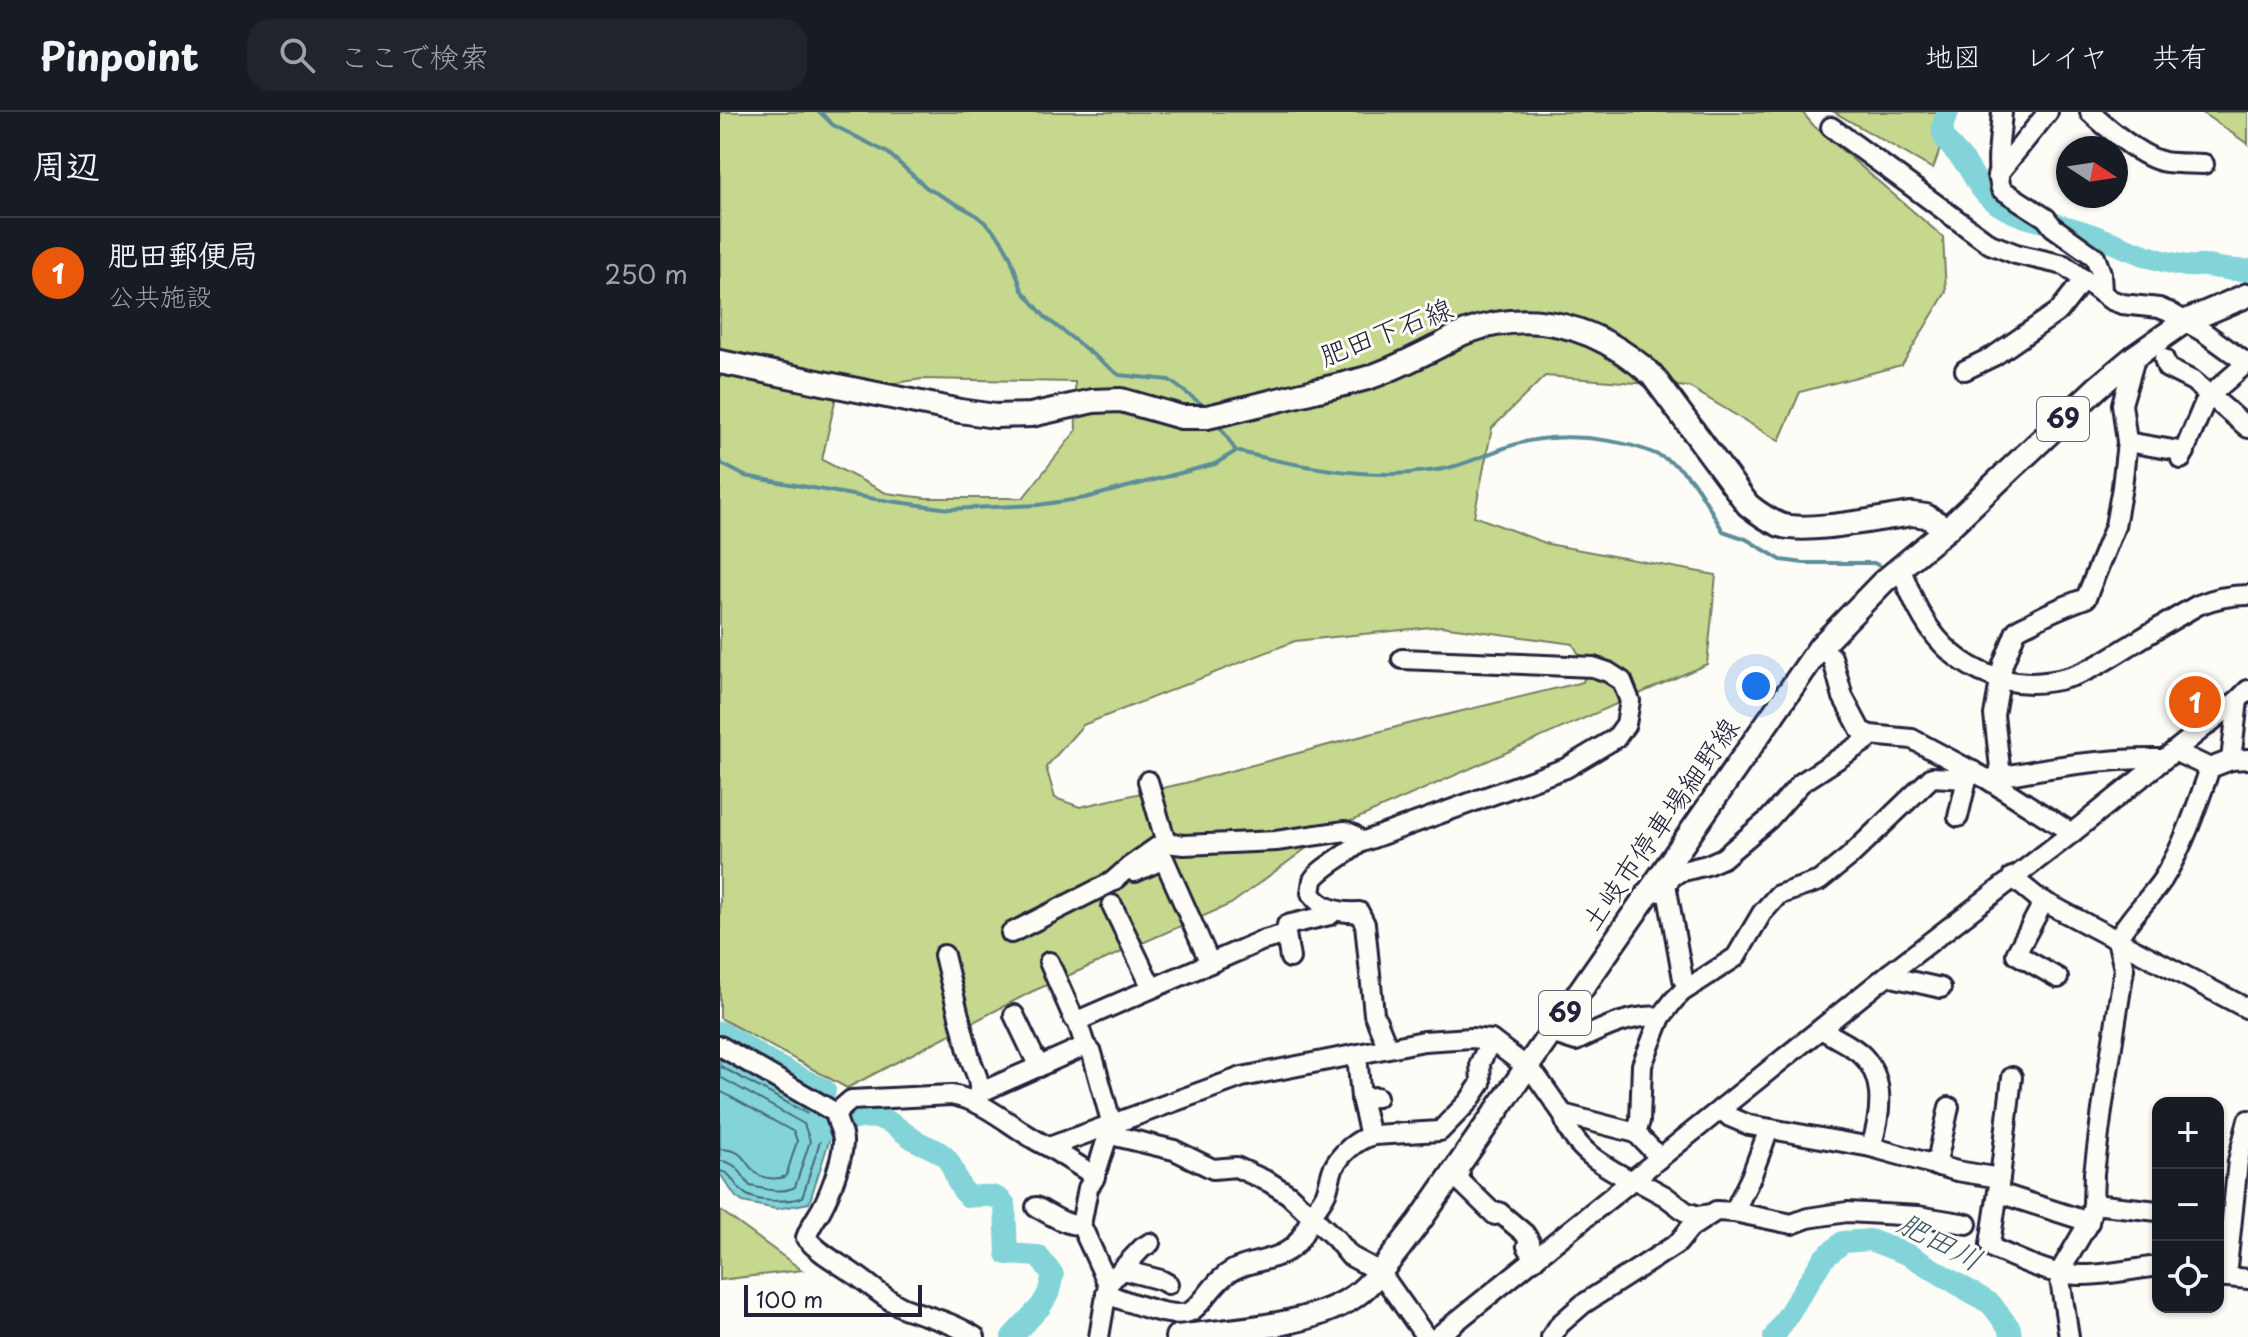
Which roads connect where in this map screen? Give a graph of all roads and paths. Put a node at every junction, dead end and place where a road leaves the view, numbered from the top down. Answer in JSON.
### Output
{"nodes":[{"id":1,"x":2002,"y":112,"type":"edge"},
{"id":2,"x":2048,"y":112,"type":"edge"},
{"id":3,"x":2090,"y":112,"type":"edge"},
{"id":4,"x":1831,"y":127,"type":"dead end"},
{"id":5,"x":2204,"y":164,"type":"dead end"},
{"id":6,"x":1997,"y":175,"type":"junction"},
{"id":7,"x":2084,"y":279,"type":"junction"},
{"id":8,"x":2102,"y":293,"type":"junction"},
{"id":9,"x":2248,"y":295,"type":"edge"},
{"id":10,"x":2184,"y":322,"type":"junction"},
{"id":11,"x":2134,"y":357,"type":"junction"},
{"id":12,"x":2164,"y":359,"type":"dead end"},
{"id":13,"x":720,"y":362,"type":"edge"},
{"id":14,"x":2248,"y":364,"type":"edge"},
{"id":15,"x":1965,"y":370,"type":"dead end"},
{"id":16,"x":2210,"y":395,"type":"junction"},
{"id":17,"x":2248,"y":428,"type":"edge"},
{"id":18,"x":2127,"y":442,"type":"junction"},
{"id":19,"x":1947,"y":529,"type":"junction"},
{"id":20,"x":1893,"y":574,"type":"junction"},
{"id":21,"x":2248,"y":595,"type":"edge"},
{"id":22,"x":1820,"y":647,"type":"junction"},
{"id":23,"x":1402,"y":659,"type":"dead end"},
{"id":24,"x":1999,"y":686,"type":"junction"},
{"id":25,"x":2243,"y":695,"type":"edge"},
{"id":26,"x":1870,"y":735,"type":"junction"},
{"id":27,"x":2169,"y":755,"type":"junction"},
{"id":28,"x":2240,"y":760,"type":"edge"},
{"id":29,"x":2210,"y":768,"type":"junction"},
{"id":30,"x":1982,"y":776,"type":"junction"},
{"id":31,"x":1148,"y":781,"type":"dead end"},
{"id":32,"x":1958,"y":817,"type":"dead end"},
{"id":33,"x":2072,"y":833,"type":"junction"},
{"id":34,"x":1166,"y":843,"type":"junction"},
{"id":35,"x":1359,"y":843,"type":"junction"},
{"id":36,"x":2012,"y":877,"type":"junction"},
{"id":37,"x":1117,"y":878,"type":"junction"},
{"id":38,"x":1666,"y":884,"type":"junction"},
{"id":39,"x":2044,"y":901,"type":"junction"},
{"id":40,"x":1112,"y":905,"type":"dead end"},
{"id":41,"x":1335,"y":910,"type":"junction"},
{"id":42,"x":1627,"y":921,"type":"junction"},
{"id":43,"x":1011,"y":933,"type":"dead end"},
{"id":44,"x":1286,"y":934,"type":"junction"},
{"id":45,"x":2117,"y":940,"type":"junction"},
{"id":46,"x":944,"y":955,"type":"dead end"},
{"id":47,"x":1290,"y":958,"type":"dead end"},
{"id":48,"x":1049,"y":962,"type":"dead end"},
{"id":49,"x":1210,"y":963,"type":"junction"},
{"id":50,"x":1890,"y":973,"type":"junction"},
{"id":51,"x":2058,"y":978,"type":"dead end"},
{"id":52,"x":1689,"y":987,"type":"junction"},
{"id":53,"x":1152,"y":988,"type":"junction"},
{"id":54,"x":1941,"y":988,"type":"dead end"},
{"id":55,"x":2248,"y":1009,"type":"edge"},
{"id":56,"x":1014,"y":1015,"type":"dead end"},
{"id":57,"x":1661,"y":1017,"type":"junction"},
{"id":58,"x":1077,"y":1021,"type":"junction"},
{"id":59,"x":1824,"y":1027,"type":"junction"},
{"id":60,"x":1551,"y":1033,"type":"junction"},
{"id":61,"x":1491,"y":1040,"type":"junction"},
{"id":62,"x":720,"y":1046,"type":"edge"},
{"id":63,"x":1085,"y":1046,"type":"junction"},
{"id":64,"x":1388,"y":1048,"type":"junction"},
{"id":65,"x":1357,"y":1055,"type":"junction"},
{"id":66,"x":1039,"y":1067,"type":"junction"},
{"id":67,"x":1528,"y":1068,"type":"junction"},
{"id":68,"x":2012,"y":1077,"type":"dead end"},
{"id":69,"x":978,"y":1098,"type":"junction"},
{"id":70,"x":1949,"y":1107,"type":"dead end"},
{"id":71,"x":1721,"y":1109,"type":"junction"},
{"id":72,"x":836,"y":1113,"type":"junction"},
{"id":73,"x":1563,"y":1114,"type":"junction"},
{"id":74,"x":2248,"y":1120,"type":"edge"},
{"id":75,"x":1110,"y":1128,"type":"junction"},
{"id":76,"x":1769,"y":1129,"type":"junction"},
{"id":77,"x":1636,"y":1133,"type":"junction"},
{"id":78,"x":1370,"y":1136,"type":"junction"},
{"id":79,"x":1049,"y":1147,"type":"junction"},
{"id":80,"x":1871,"y":1147,"type":"junction"},
{"id":81,"x":1659,"y":1157,"type":"junction"},
{"id":82,"x":1936,"y":1166,"type":"junction"},
{"id":83,"x":1456,"y":1169,"type":"junction"},
{"id":84,"x":1095,"y":1176,"type":"junction"},
{"id":85,"x":1633,"y":1180,"type":"junction"},
{"id":86,"x":2000,"y":1186,"type":"junction"},
{"id":87,"x":1036,"y":1207,"type":"dead end"},
{"id":88,"x":2152,"y":1211,"type":"edge"},
{"id":89,"x":1734,"y":1212,"type":"junction"},
{"id":90,"x":2091,"y":1213,"type":"junction"},
{"id":91,"x":1711,"y":1214,"type":"junction"},
{"id":92,"x":1312,"y":1216,"type":"junction"},
{"id":93,"x":2224,"y":1218,"type":"edge"},
{"id":94,"x":1967,"y":1224,"type":"dead end"},
{"id":95,"x":1081,"y":1225,"type":"junction"},
{"id":96,"x":1150,"y":1243,"type":"dead end"},
{"id":97,"x":1535,"y":1259,"type":"junction"},
{"id":98,"x":2152,"y":1267,"type":"edge"},
{"id":99,"x":1123,"y":1270,"type":"junction"},
{"id":100,"x":1380,"y":1272,"type":"junction"},
{"id":101,"x":2059,"y":1273,"type":"junction"},
{"id":102,"x":2224,"y":1277,"type":"edge"},
{"id":103,"x":2248,"y":1279,"type":"edge"},
{"id":104,"x":1168,"y":1284,"type":"dead end"},
{"id":105,"x":1107,"y":1289,"type":"junction"},
{"id":106,"x":2073,"y":1336,"type":"edge"},
{"id":107,"x":975,"y":1337,"type":"edge"},
{"id":108,"x":1099,"y":1337,"type":"edge"},
{"id":109,"x":1177,"y":1337,"type":"edge"},
{"id":110,"x":1426,"y":1337,"type":"edge"},
{"id":111,"x":1437,"y":1337,"type":"edge"},
{"id":112,"x":1551,"y":1337,"type":"edge"}],
"edges":[{"from":1,"to":6,"type":"street"},
{"from":2,"to":6,"type":"street"},
{"from":3,"to":5,"type":"street"},
{"from":4,"to":7,"type":"street"},
{"from":6,"to":8,"type":"street"},
{"from":7,"to":8,"type":"street"},
{"from":7,"to":15,"type":"street"},
{"from":8,"to":10,"type":"street"},
{"from":9,"to":10,"type":"main road","name":"土岐市停車場細野線","number":"69"},
{"from":10,"to":11,"type":"main road","name":"土岐市停車場細野線","number":"69"},
{"from":10,"to":14,"type":"street"},
{"from":11,"to":18,"type":"street"},
{"from":11,"to":19,"type":"main road","name":"土岐市停車場細野線","number":"69"},
{"from":12,"to":16,"type":"street"},
{"from":13,"to":19,"type":"main road","name":"肥田下石線"},
{"from":14,"to":16,"type":"street"},
{"from":16,"to":17,"type":"street"},
{"from":16,"to":18,"type":"street"},
{"from":18,"to":24,"type":"street"},
{"from":19,"to":20,"type":"main road","name":"土岐市停車場細野線","number":"69"},
{"from":20,"to":22,"type":"main road","name":"土岐市停車場細野線","number":"69"},
{"from":20,"to":24,"type":"street"},
{"from":21,"to":24,"type":"street"},
{"from":22,"to":26,"type":"street"},
{"from":22,"to":42,"type":"main road","name":"土岐市停車場細野線","number":"69"},
{"from":23,"to":35,"type":"street"},
{"from":24,"to":30,"type":"street"},
{"from":25,"to":27,"type":"street"},
{"from":25,"to":28,"type":"street"},
{"from":26,"to":30,"type":"street"},
{"from":26,"to":38,"type":"street"},
{"from":27,"to":29,"type":"street"},
{"from":27,"to":30,"type":"street"},
{"from":27,"to":33,"type":"street"},
{"from":28,"to":29,"type":"street"},
{"from":29,"to":45,"type":"street"},
{"from":30,"to":32,"type":"street"},
{"from":30,"to":33,"type":"street"},
{"from":30,"to":52,"type":"street"},
{"from":31,"to":34,"type":"street"},
{"from":33,"to":36,"type":"street"},
{"from":34,"to":35,"type":"street"},
{"from":34,"to":37,"type":"street"},
{"from":35,"to":41,"type":"street"},
{"from":36,"to":39,"type":"street"},
{"from":36,"to":50,"type":"street"},
{"from":37,"to":43,"type":"street"},
{"from":37,"to":49,"type":"street"},
{"from":38,"to":42,"type":"street"},
{"from":38,"to":52,"type":"street"},
{"from":39,"to":45,"type":"street"},
{"from":39,"to":51,"type":"street"},
{"from":40,"to":53,"type":"street"},
{"from":41,"to":44,"type":"street"},
{"from":41,"to":64,"type":"street"},
{"from":42,"to":60,"type":"main road","name":"土岐市停車場細野線","number":"69"},
{"from":44,"to":47,"type":"street"},
{"from":44,"to":49,"type":"street"},
{"from":45,"to":55,"type":"street"},
{"from":45,"to":90,"type":"street"},
{"from":46,"to":69,"type":"street"},
{"from":48,"to":58,"type":"street"},
{"from":49,"to":53,"type":"street"},
{"from":50,"to":54,"type":"street"},
{"from":50,"to":59,"type":"street"},
{"from":52,"to":57,"type":"street"},
{"from":53,"to":58,"type":"street"},
{"from":56,"to":66,"type":"street"},
{"from":57,"to":60,"type":"street"},
{"from":57,"to":77,"type":"street"},
{"from":58,"to":63,"type":"street"},
{"from":59,"to":71,"type":"street"},
{"from":59,"to":80,"type":"street"},
{"from":60,"to":67,"type":"main road","name":"土岐市停車場細野線","number":"69"},
{"from":61,"to":64,"type":"street"},
{"from":61,"to":67,"type":"street"},
{"from":61,"to":78,"type":"street"},
{"from":62,"to":72,"type":"street"},
{"from":63,"to":66,"type":"street"},
{"from":63,"to":75,"type":"street"},
{"from":64,"to":65,"type":"street"},
{"from":65,"to":75,"type":"street"},
{"from":65,"to":78,"type":"street"},
{"from":66,"to":69,"type":"street"},
{"from":67,"to":73,"type":"street"},
{"from":67,"to":83,"type":"main road","name":"土岐市停車場細野線","number":"69"},
{"from":68,"to":86,"type":"street"},
{"from":69,"to":72,"type":"street"},
{"from":69,"to":79,"type":"street"},
{"from":70,"to":82,"type":"street"},
{"from":71,"to":76,"type":"street"},
{"from":71,"to":81,"type":"street"},
{"from":72,"to":107,"type":"street"},
{"from":73,"to":77,"type":"street"},
{"from":73,"to":85,"type":"street"},
{"from":74,"to":93,"type":"street"},
{"from":75,"to":79,"type":"street"},
{"from":75,"to":84,"type":"street"},
{"from":75,"to":92,"type":"street"},
{"from":76,"to":80,"type":"street"},
{"from":76,"to":89,"type":"street"},
{"from":77,"to":81,"type":"street"},
{"from":78,"to":92,"type":"street"},
{"from":79,"to":84,"type":"street"},
{"from":80,"to":82,"type":"street"},
{"from":81,"to":85,"type":"street"},
{"from":82,"to":86,"type":"street"},
{"from":83,"to":97,"type":"street"},
{"from":83,"to":100,"type":"main road","name":"土岐市停車場細野線","number":"69"},
{"from":84,"to":95,"type":"street"},
{"from":85,"to":91,"type":"street"},
{"from":85,"to":97,"type":"street"},
{"from":86,"to":90,"type":"street"},
{"from":86,"to":101,"type":"street"},
{"from":87,"to":95,"type":"street"},
{"from":88,"to":90,"type":"street"},
{"from":89,"to":91,"type":"street"},
{"from":89,"to":94,"type":"street"},
{"from":90,"to":101,"type":"street"},
{"from":91,"to":112,"type":"street"},
{"from":92,"to":100,"type":"street"},
{"from":92,"to":105,"type":"street"},
{"from":95,"to":105,"type":"street"},
{"from":96,"to":99,"type":"street"},
{"from":97,"to":111,"type":"street"},
{"from":98,"to":101,"type":"street"},
{"from":99,"to":104,"type":"street"},
{"from":99,"to":105,"type":"street"},
{"from":100,"to":109,"type":"main road","name":"土岐市停車場細野線","number":"69"},
{"from":100,"to":110,"type":"street"},
{"from":101,"to":106,"type":"street"},
{"from":102,"to":103,"type":"street"},
{"from":105,"to":108,"type":"street"}]}
